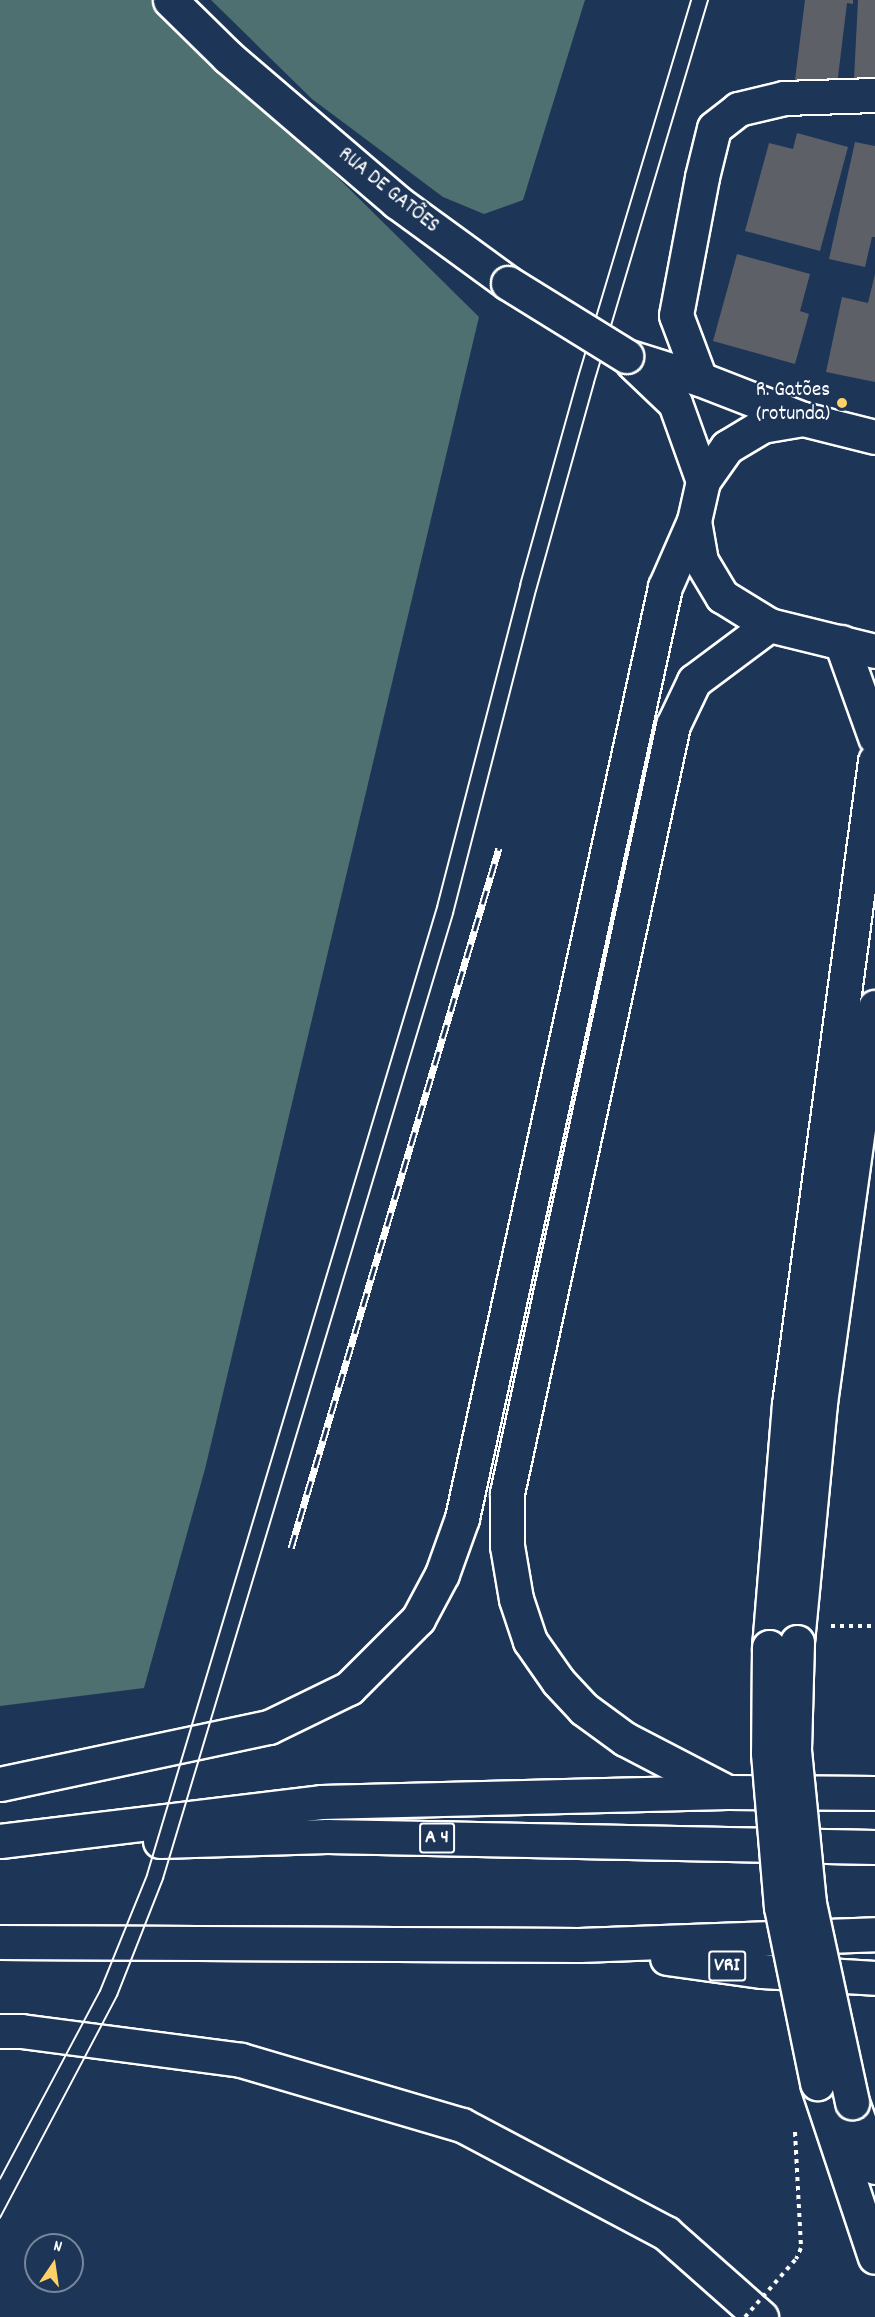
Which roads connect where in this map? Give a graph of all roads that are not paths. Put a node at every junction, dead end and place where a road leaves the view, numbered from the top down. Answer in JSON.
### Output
{"nodes":[{"id":1,"x":170,"y":0,"type":"edge"},
{"id":2,"x":875,"y":95,"type":"edge"},
{"id":3,"x":626,"y":356,"type":"junction"},
{"id":4,"x":700,"y":379,"type":"junction"},
{"id":5,"x":803,"y":419,"type":"junction"},
{"id":6,"x":875,"y":437,"type":"edge"},
{"id":7,"x":703,"y":481,"type":"junction"},
{"id":8,"x":694,"y":521,"type":"junction"},
{"id":9,"x":769,"y":625,"type":"junction"},
{"id":10,"x":841,"y":642,"type":"junction"},
{"id":11,"x":875,"y":651,"type":"edge"},
{"id":12,"x":875,"y":737,"type":"edge"},
{"id":13,"x":875,"y":760,"type":"edge"},
{"id":14,"x":875,"y":1007,"type":"edge"},
{"id":15,"x":788,"y":1637,"type":"junction"},
{"id":16,"x":0,"y":1784,"type":"edge"},
{"id":17,"x":727,"y":1792,"type":"junction"},
{"id":18,"x":875,"y":1793,"type":"edge"},
{"id":19,"x":0,"y":1841,"type":"edge"},
{"id":20,"x":0,"y":1846,"type":"edge"},
{"id":21,"x":875,"y":1846,"type":"edge"},
{"id":22,"x":875,"y":1934,"type":"edge"},
{"id":23,"x":0,"y":1942,"type":"edge"},
{"id":24,"x":579,"y":1946,"type":"junction"},
{"id":25,"x":875,"y":1978,"type":"edge"},
{"id":26,"x":0,"y":2031,"type":"edge"},
{"id":27,"x":875,"y":2167,"type":"edge"},
{"id":28,"x":875,"y":2258,"type":"edge"},
{"id":29,"x":760,"y":2317,"type":"edge"}],
"edges":[{"from":1,"to":3,"type":"main road","name":"RUA DE GATÕES","bridge":true},
{"from":2,"to":4,"type":"main road"},
{"from":3,"to":4,"type":"main road","name":"RUA DE GATÕES"},
{"from":3,"to":7,"type":"main road","name":"RUA DE GATÕES"},
{"from":4,"to":5,"type":"main road","name":"RUA DE GATÕES"},
{"from":5,"to":6,"type":"main road","name":"RUA DE GATÕES"},
{"from":5,"to":7,"type":"main road"},
{"from":7,"to":8,"type":"main road"},
{"from":8,"to":9,"type":"main road"},
{"from":8,"to":16,"type":"main road"},
{"from":9,"to":10,"type":"main road"},
{"from":9,"to":17,"type":"main road"},
{"from":10,"to":11,"type":"main road"},
{"from":10,"to":12,"type":"main road"},
{"from":13,"to":15,"type":"main road"},
{"from":14,"to":15,"type":"main road"},
{"from":15,"to":27,"type":"main road","bridge":true},
{"from":15,"to":28,"type":"main road","bridge":true},
{"from":17,"to":18,"type":"main road"},
{"from":17,"to":19,"type":"main road"},
{"from":20,"to":21,"type":"main road","number":"A 4"},
{"from":22,"to":24,"type":"main road"},
{"from":23,"to":24,"type":"main road"},
{"from":24,"to":25,"type":"main road","number":"VRI"},
{"from":26,"to":29,"type":"main road"}]}
